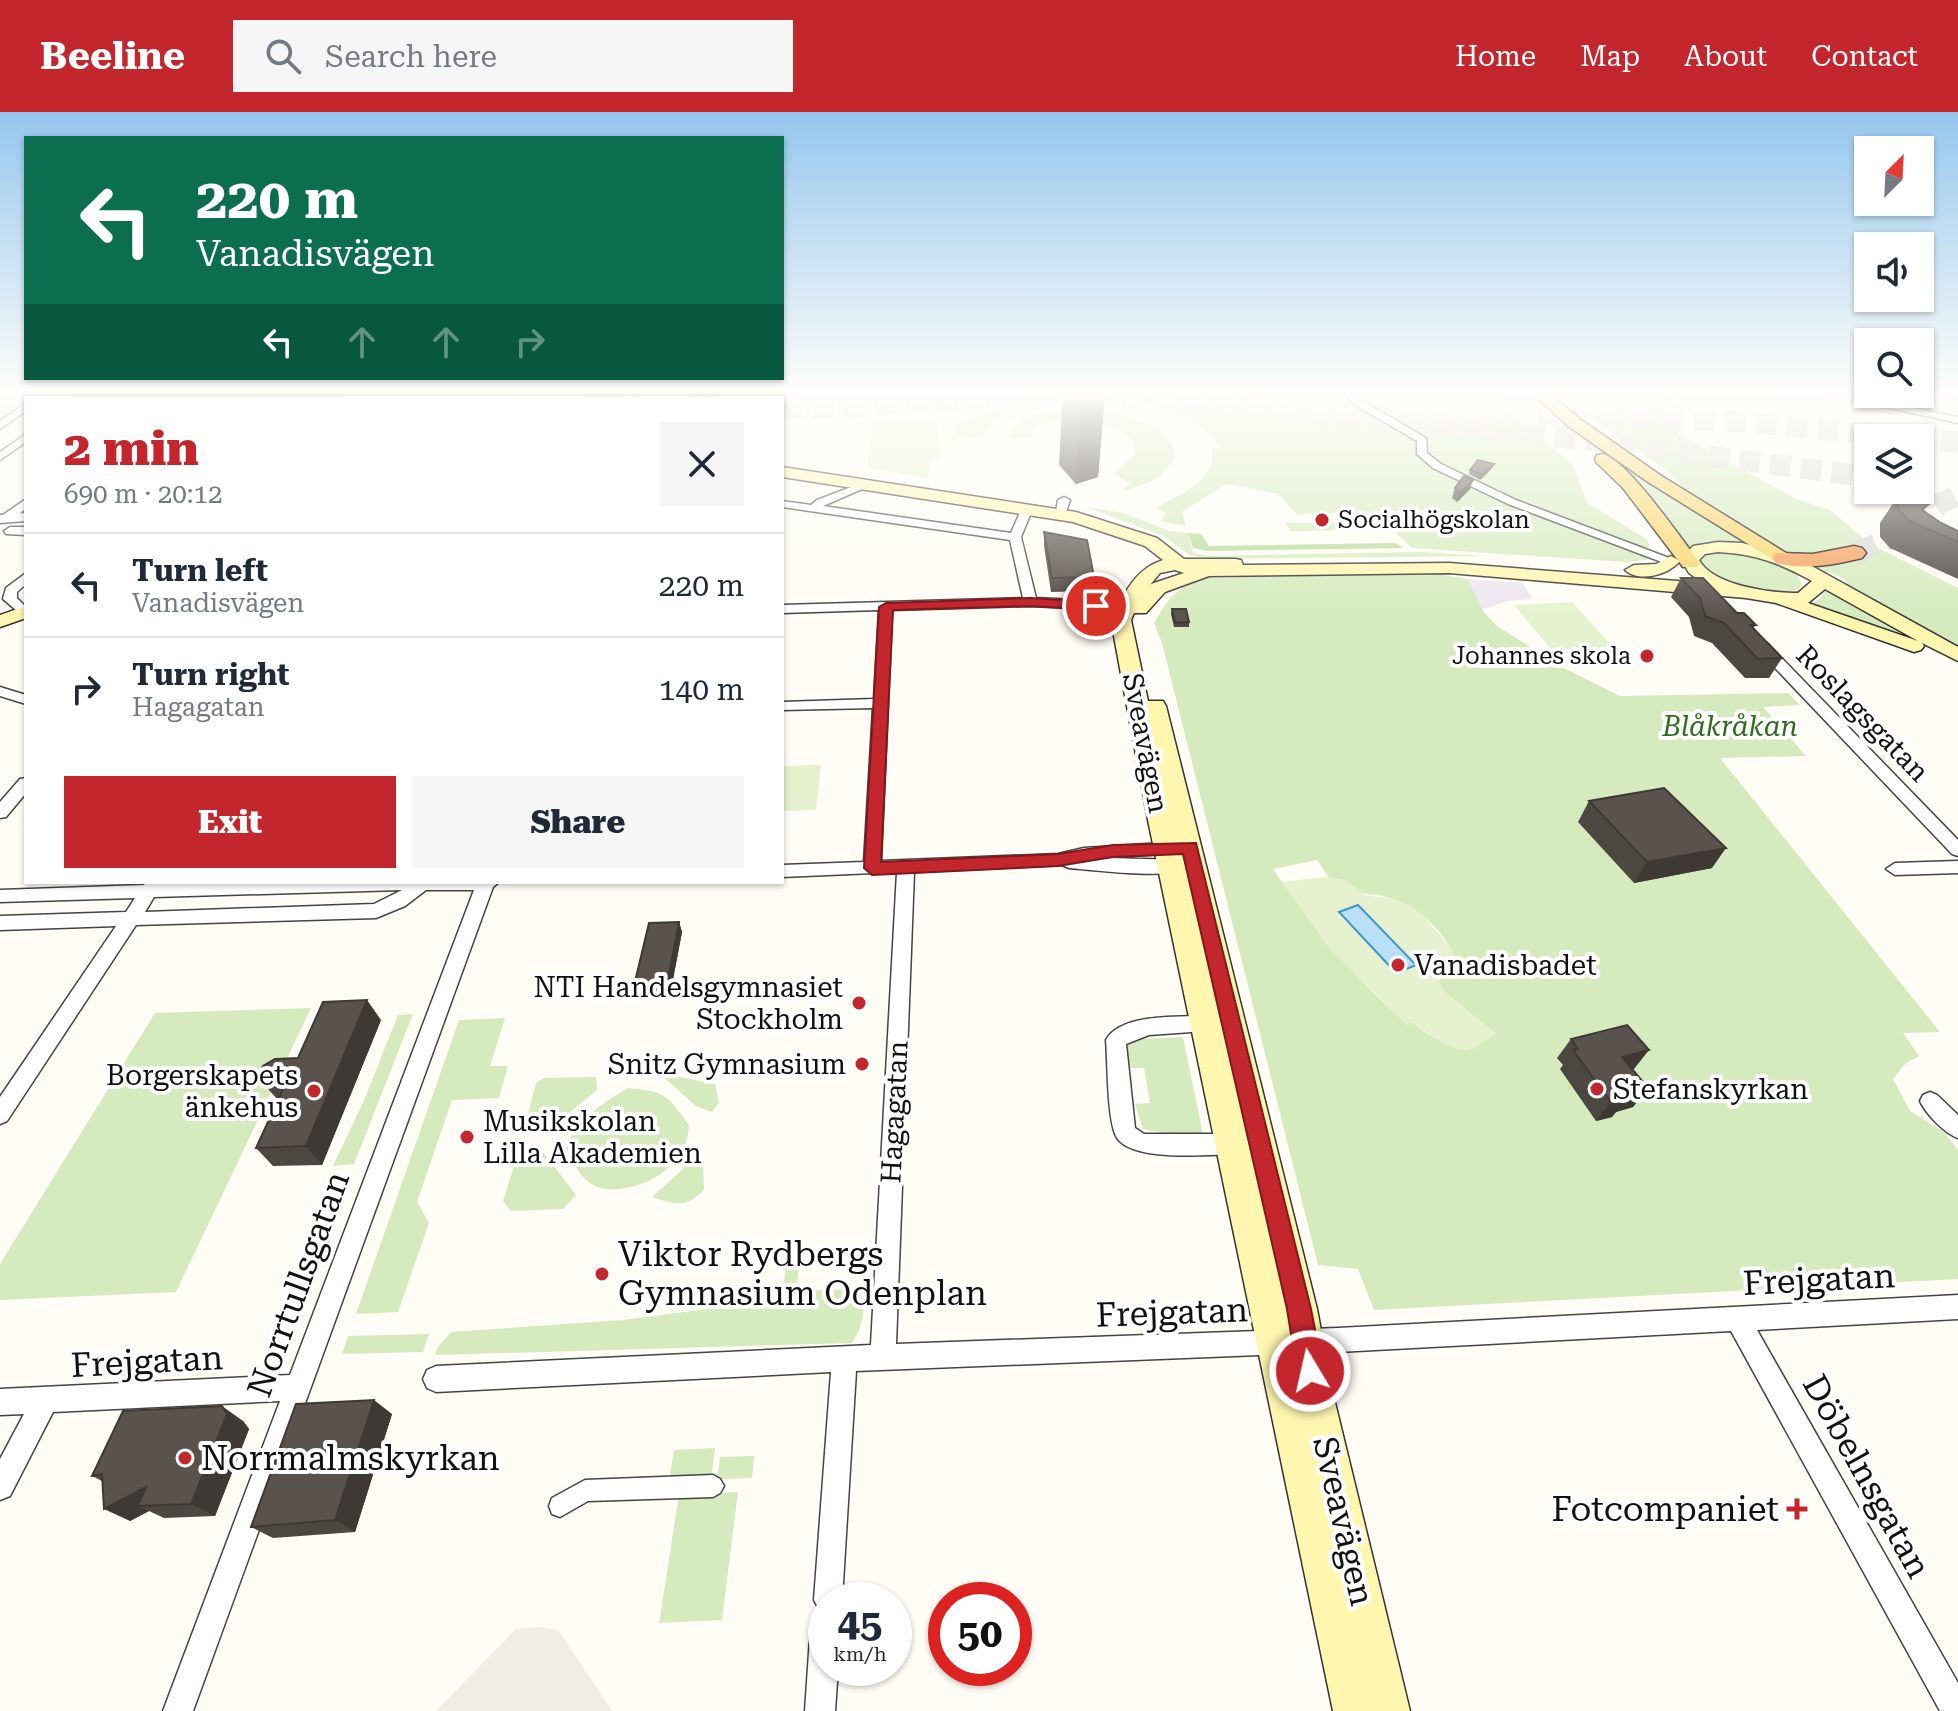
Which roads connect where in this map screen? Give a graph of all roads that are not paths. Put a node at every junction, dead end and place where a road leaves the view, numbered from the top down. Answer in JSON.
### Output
{"nodes":[{"id":1,"x":787,"y":467,"type":"edge"},
{"id":2,"x":1442,"y":467,"type":"edge"},
{"id":3,"x":1612,"y":467,"type":"edge"},
{"id":4,"x":1636,"y":467,"type":"edge"},
{"id":5,"x":784,"y":472,"type":"edge"},
{"id":6,"x":863,"y":486,"type":"junction"},
{"id":7,"x":24,"y":504,"type":"edge"},
{"id":8,"x":784,"y":504,"type":"edge"},
{"id":9,"x":814,"y":508,"type":"junction"},
{"id":10,"x":1061,"y":508,"type":"junction"},
{"id":11,"x":1026,"y":510,"type":"junction"},
{"id":12,"x":6,"y":523,"type":"edge"},
{"id":13,"x":1015,"y":537,"type":"junction"},
{"id":14,"x":1172,"y":557,"type":"junction"},
{"id":15,"x":1784,"y":558,"type":"junction"},
{"id":16,"x":1684,"y":563,"type":"junction"},
{"id":17,"x":1844,"y":565,"type":"junction"},
{"id":18,"x":1207,"y":571,"type":"junction"},
{"id":19,"x":24,"y":579,"type":"edge"},
{"id":20,"x":1752,"y":593,"type":"junction"},
{"id":21,"x":1144,"y":599,"type":"junction"},
{"id":22,"x":1030,"y":602,"type":"junction"},
{"id":23,"x":886,"y":607,"type":"junction"},
{"id":24,"x":784,"y":609,"type":"edge"},
{"id":25,"x":24,"y":611,"type":"edge"},
{"id":26,"x":24,"y":612,"type":"edge"},
{"id":27,"x":0,"y":621,"type":"edge"},
{"id":28,"x":1751,"y":634,"type":"edge"},
{"id":29,"x":1958,"y":655,"type":"edge"},
{"id":30,"x":1958,"y":667,"type":"edge"},
{"id":31,"x":0,"y":691,"type":"edge"},
{"id":32,"x":24,"y":699,"type":"edge"},
{"id":33,"x":881,"y":703,"type":"junction"},
{"id":34,"x":784,"y":706,"type":"edge"},
{"id":35,"x":24,"y":785,"type":"edge"},
{"id":36,"x":0,"y":813,"type":"edge"},
{"id":37,"x":1958,"y":850,"type":"edge"},
{"id":38,"x":1180,"y":857,"type":"junction"},
{"id":39,"x":906,"y":867,"type":"junction"},
{"id":40,"x":1958,"y":867,"type":"edge"},
{"id":41,"x":872,"y":868,"type":"junction"},
{"id":42,"x":1895,"y":869,"type":"dead end"},
{"id":43,"x":784,"y":871,"type":"edge"},
{"id":44,"x":443,"y":884,"type":"edge"},
{"id":45,"x":486,"y":884,"type":"edge"},
{"id":46,"x":421,"y":885,"type":"junction"},
{"id":47,"x":152,"y":887,"type":"edge"},
{"id":48,"x":0,"y":896,"type":"edge"},
{"id":49,"x":131,"y":918,"type":"junction"},
{"id":50,"x":0,"y":923,"type":"edge"},
{"id":51,"x":1219,"y":1024,"type":"junction"},
{"id":52,"x":1930,"y":1101,"type":"dead end"},
{"id":53,"x":0,"y":1115,"type":"edge"},
{"id":54,"x":1958,"y":1129,"type":"edge"},
{"id":55,"x":1246,"y":1143,"type":"junction"},
{"id":56,"x":1958,"y":1307,"type":"edge"},
{"id":57,"x":1737,"y":1318,"type":"junction"},
{"id":58,"x":1289,"y":1341,"type":"junction"},
{"id":59,"x":883,"y":1357,"type":"junction"},
{"id":60,"x":844,"y":1360,"type":"junction"},
{"id":61,"x":436,"y":1379,"type":"dead end"},
{"id":62,"x":297,"y":1387,"type":"junction"},
{"id":63,"x":45,"y":1401,"type":"junction"},
{"id":64,"x":0,"y":1402,"type":"edge"},
{"id":65,"x":0,"y":1486,"type":"edge"},
{"id":66,"x":713,"y":1486,"type":"dead end"},
{"id":67,"x":560,"y":1506,"type":"dead end"},
{"id":68,"x":829,"y":1582,"type":"edge"},
{"id":69,"x":822,"y":1686,"type":"edge"},
{"id":70,"x":178,"y":1711,"type":"edge"},
{"id":71,"x":820,"y":1711,"type":"edge"},
{"id":72,"x":1355,"y":1711,"type":"edge"},
{"id":73,"x":1388,"y":1711,"type":"edge"},
{"id":74,"x":1957,"y":1711,"type":"edge"}],
"edges":[{"from":1,"to":10,"type":"main road"},
{"from":2,"to":16,"type":"street"},
{"from":3,"to":16,"type":"main road"},
{"from":4,"to":15,"type":"main road"},
{"from":5,"to":6,"type":"main road"},
{"from":6,"to":9,"type":"street"},
{"from":6,"to":11,"type":"main road"},
{"from":7,"to":12,"type":"street"},
{"from":8,"to":9,"type":"street"},
{"from":9,"to":13,"type":"street"},
{"from":10,"to":11,"type":"main road"},
{"from":10,"to":14,"type":"main road"},
{"from":11,"to":13,"type":"street"},
{"from":13,"to":22,"type":"street"},
{"from":14,"to":16,"type":"main road"},
{"from":14,"to":18,"type":"main road"},
{"from":14,"to":21,"type":"main road"},
{"from":14,"to":21,"type":"main road"},
{"from":15,"to":16,"type":"main road"},
{"from":15,"to":17,"type":"highway"},
{"from":16,"to":20,"type":"main road"},
{"from":17,"to":20,"type":"main road"},
{"from":17,"to":29,"type":"main road"},
{"from":18,"to":20,"type":"main road"},
{"from":18,"to":21,"type":"main road"},
{"from":19,"to":25,"type":"street"},
{"from":20,"to":30,"type":"main road"},
{"from":21,"to":22,"type":"street"},
{"from":21,"to":38,"type":"main road","name":"Sveavägen"},
{"from":22,"to":23,"type":"street"},
{"from":23,"to":24,"type":"street"},
{"from":23,"to":33,"type":"street"},
{"from":26,"to":27,"type":"main road"},
{"from":28,"to":37,"type":"street","name":"Roslagsgatan"},
{"from":31,"to":32,"type":"street"},
{"from":33,"to":34,"type":"street"},
{"from":33,"to":41,"type":"street"},
{"from":35,"to":36,"type":"street"},
{"from":38,"to":39,"type":"street"},
{"from":38,"to":51,"type":"main road","name":"Sveavägen"},
{"from":39,"to":41,"type":"street"},
{"from":39,"to":59,"type":"street","name":"Hagagatan"},
{"from":40,"to":42,"type":"street"},
{"from":41,"to":43,"type":"street"},
{"from":44,"to":46,"type":"street"},
{"from":45,"to":62,"type":"street","name":"Norrtullsgatan"},
{"from":46,"to":47,"type":"street"},
{"from":46,"to":49,"type":"street"},
{"from":47,"to":48,"type":"street"},
{"from":47,"to":49,"type":"street"},
{"from":49,"to":50,"type":"street"},
{"from":49,"to":53,"type":"street"},
{"from":51,"to":55,"type":"main road","name":"Sveavägen"},
{"from":51,"to":55,"type":"street"},
{"from":52,"to":54,"type":"street"},
{"from":55,"to":58,"type":"main road","name":"Sveavägen"},
{"from":56,"to":57,"type":"street","name":"Frejgatan"},
{"from":57,"to":58,"type":"street","name":"Frejgatan"},
{"from":57,"to":74,"type":"street","name":"Döbelnsgatan"},
{"from":58,"to":59,"type":"street","name":"Frejgatan"},
{"from":58,"to":72,"type":"main road","name":"Sveavägen"},
{"from":58,"to":73,"type":"main road","name":"Sveavägen"},
{"from":59,"to":60,"type":"street","name":"Frejgatan"},
{"from":60,"to":61,"type":"street","name":"Frejgatan"},
{"from":60,"to":68,"type":"street"},
{"from":62,"to":63,"type":"street","name":"Frejgatan"},
{"from":62,"to":70,"type":"street","name":"Norrtullsgatan"},
{"from":63,"to":64,"type":"street","name":"Frejgatan"},
{"from":63,"to":65,"type":"street"},
{"from":66,"to":67,"type":"street"},
{"from":69,"to":71,"type":"street"}]}
